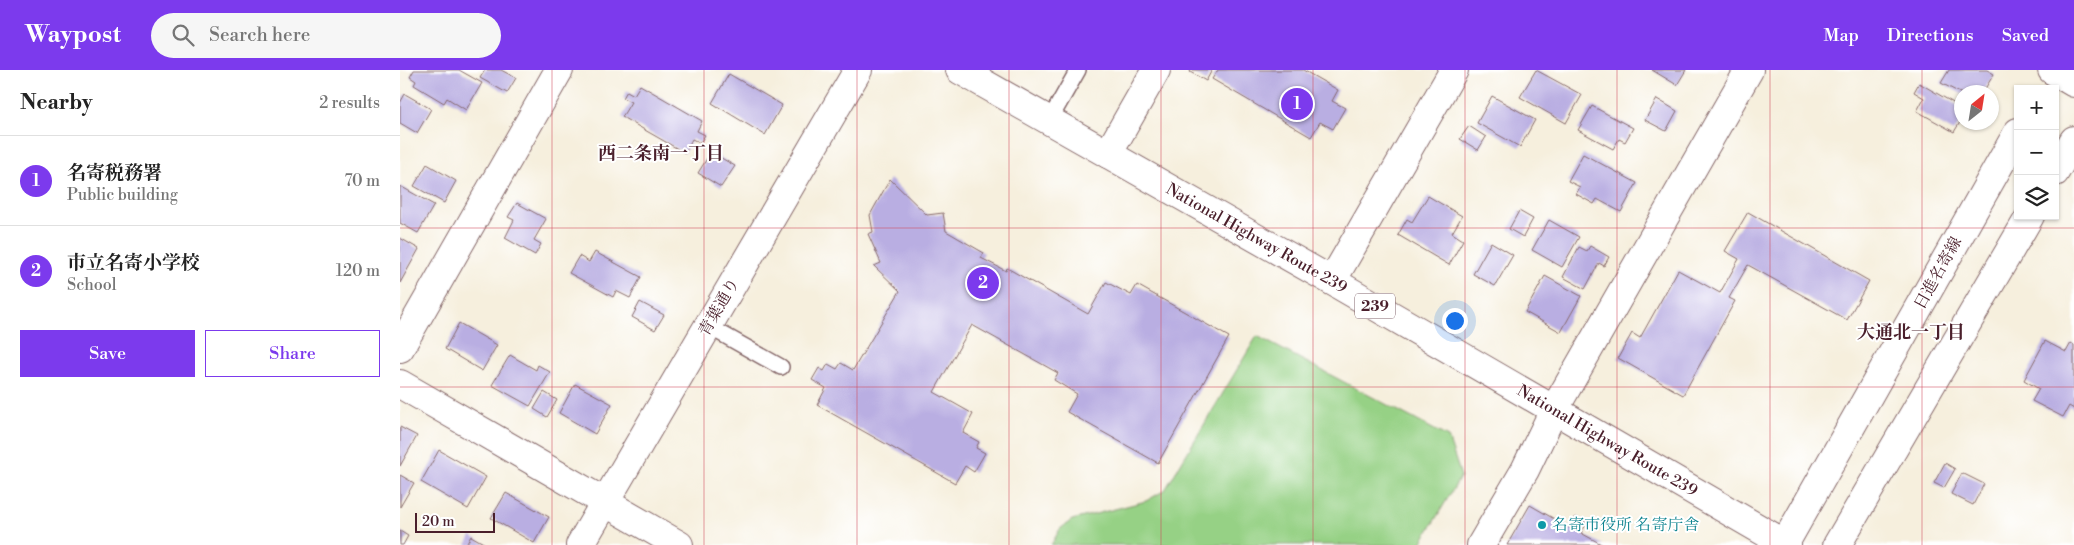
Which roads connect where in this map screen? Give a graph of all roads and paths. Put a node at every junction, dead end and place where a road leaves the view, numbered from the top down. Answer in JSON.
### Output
{"nodes":[{"id":1,"x":559,"y":70,"type":"edge"},
{"id":2,"x":858,"y":70,"type":"edge"},
{"id":3,"x":960,"y":70,"type":"edge"},
{"id":4,"x":1078,"y":70,"type":"edge"},
{"id":5,"x":1156,"y":70,"type":"edge"},
{"id":6,"x":1454,"y":70,"type":"edge"},
{"id":7,"x":1749,"y":70,"type":"edge"},
{"id":8,"x":2052,"y":70,"type":"edge"},
{"id":9,"x":2074,"y":83,"type":"edge"},
{"id":10,"x":2044,"y":85,"type":"edge"},
{"id":11,"x":1049,"y":120,"type":"junction"},
{"id":12,"x":2014,"y":139,"type":"edge"},
{"id":13,"x":2074,"y":140,"type":"edge"},
{"id":14,"x":1108,"y":154,"type":"junction"},
{"id":15,"x":2059,"y":165,"type":"edge"},
{"id":16,"x":2028,"y":220,"type":"edge"},
{"id":17,"x":1332,"y":281,"type":"junction"},
{"id":18,"x":708,"y":326,"type":"junction"},
{"id":19,"x":400,"y":348,"type":"edge"},
{"id":20,"x":781,"y":367,"type":"dead end"},
{"id":21,"x":400,"y":384,"type":"edge"},
{"id":22,"x":1554,"y":410,"type":"junction"},
{"id":23,"x":605,"y":502,"type":"junction"},
{"id":24,"x":580,"y":545,"type":"edge"},
{"id":25,"x":679,"y":545,"type":"edge"},
{"id":26,"x":1481,"y":545,"type":"edge"},
{"id":27,"x":1785,"y":545,"type":"edge"},
{"id":28,"x":1838,"y":545,"type":"edge"}],
"edges":[{"from":1,"to":19,"type":"main road"},
{"from":2,"to":18,"type":"main road","name":"青葉通り"},
{"from":3,"to":11,"type":"main road","name":"National Highway Route 239","number":"239"},
{"from":4,"to":11,"type":"lane"},
{"from":5,"to":14,"type":"main road"},
{"from":6,"to":17,"type":"main road"},
{"from":7,"to":22,"type":"main road"},
{"from":8,"to":9,"type":"main road"},
{"from":8,"to":10,"type":"main road"},
{"from":11,"to":14,"type":"main road","name":"National Highway Route 239","number":"239"},
{"from":12,"to":27,"type":"main road","name":"日進名寄線"},
{"from":13,"to":15,"type":"main road"},
{"from":14,"to":17,"type":"main road","name":"National Highway Route 239","number":"239"},
{"from":16,"to":28,"type":"main road"},
{"from":17,"to":22,"type":"main road","name":"National Highway Route 239","number":"239"},
{"from":18,"to":20,"type":"lane"},
{"from":18,"to":23,"type":"main road","name":"青葉通り"},
{"from":21,"to":23,"type":"main road"},
{"from":22,"to":26,"type":"main road"},
{"from":22,"to":27,"type":"main road","name":"National Highway Route 239","number":"239"},
{"from":23,"to":24,"type":"main road","name":"青葉通り"},
{"from":23,"to":25,"type":"main road"}]}
